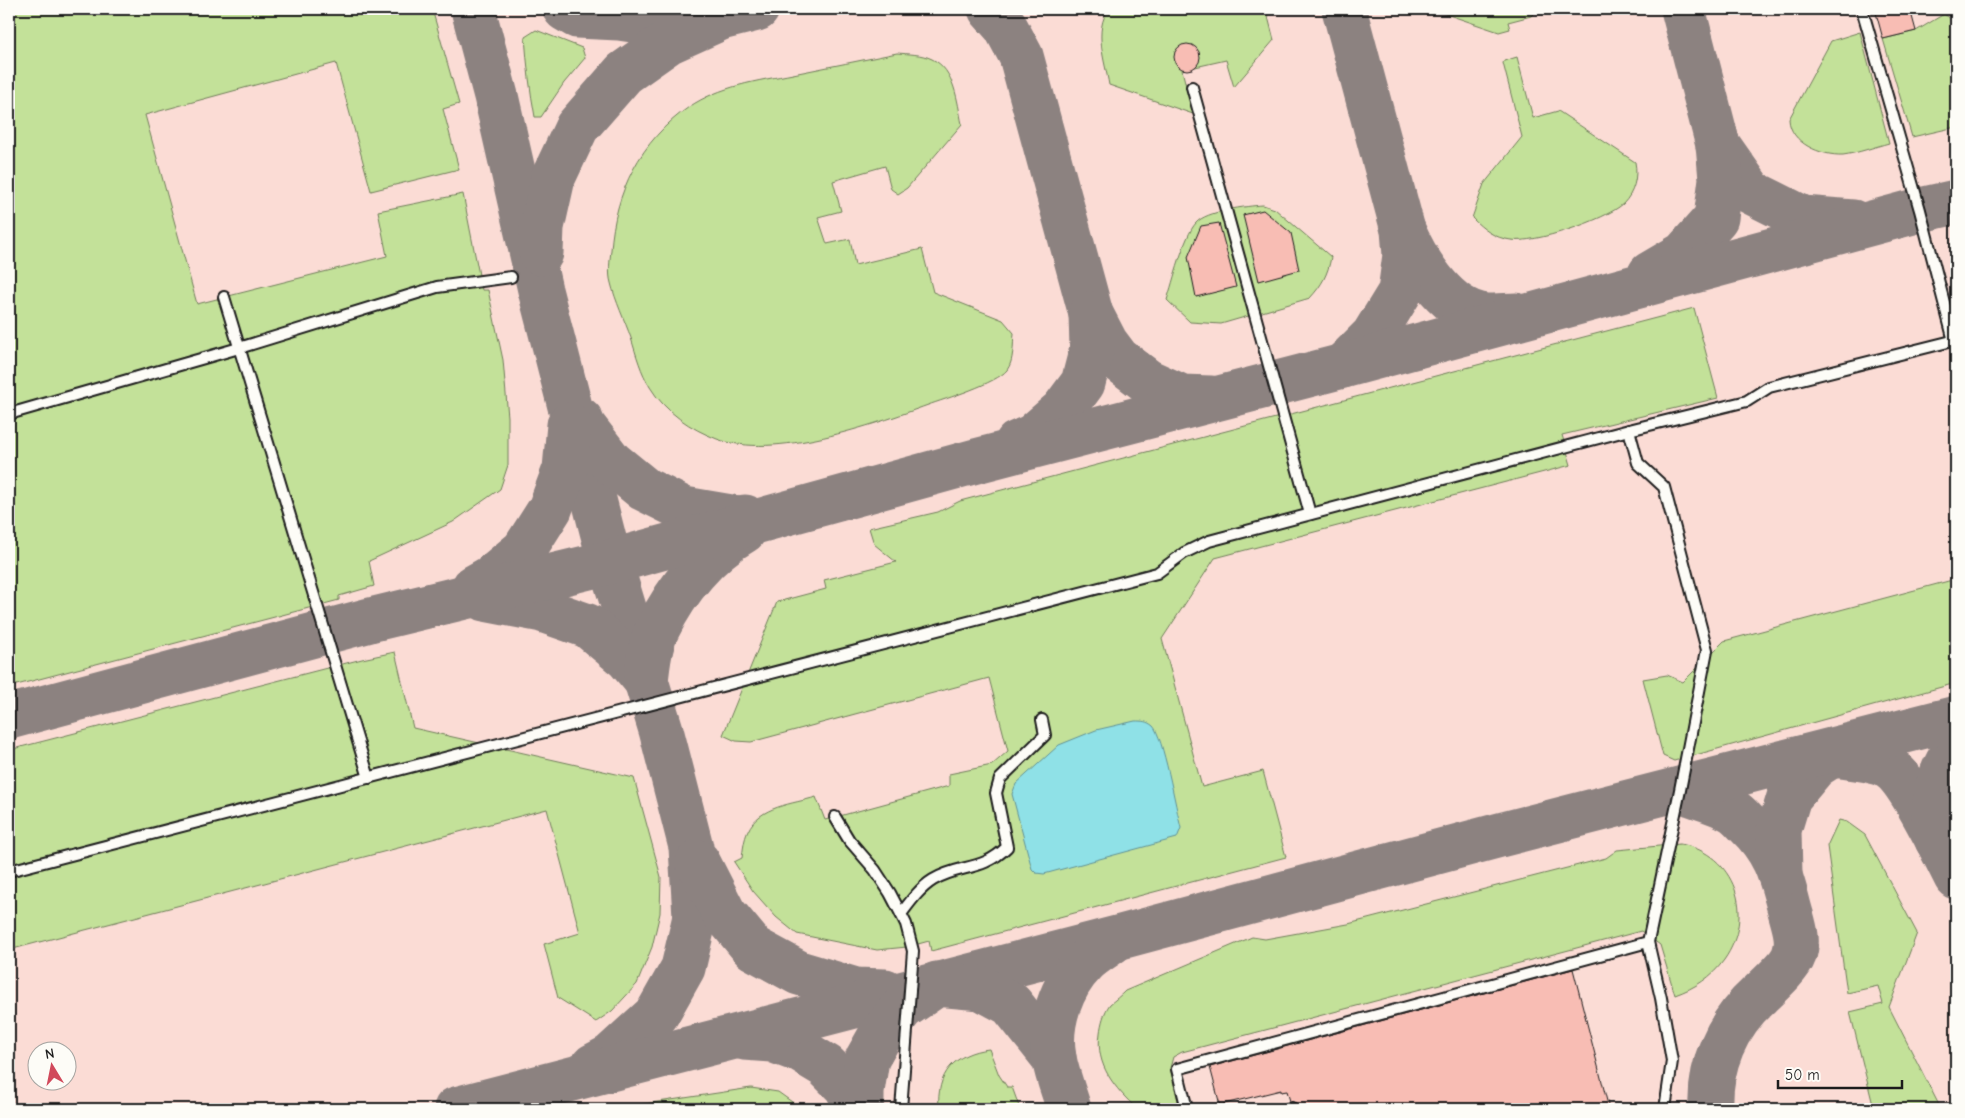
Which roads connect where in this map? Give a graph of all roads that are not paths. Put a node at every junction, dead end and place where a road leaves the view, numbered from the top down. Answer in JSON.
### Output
{"nodes":[{"id":1,"x":1862,"y":9,"type":"edge"},
{"id":2,"x":1192,"y":87,"type":"dead end"},
{"id":3,"x":511,"y":277,"type":"dead end"},
{"id":4,"x":224,"y":298,"type":"dead end"},
{"id":5,"x":1955,"y":341,"type":"edge"},
{"id":6,"x":239,"y":348,"type":"junction"},
{"id":7,"x":9,"y":414,"type":"edge"},
{"id":8,"x":1630,"y":430,"type":"junction"},
{"id":9,"x":1310,"y":514,"type":"junction"},
{"id":10,"x":1042,"y":720,"type":"dead end"},
{"id":11,"x":369,"y":778,"type":"junction"},
{"id":12,"x":834,"y":817,"type":"dead end"},
{"id":13,"x":9,"y":871,"type":"edge"},
{"id":14,"x":901,"y":914,"type":"junction"},
{"id":15,"x":1648,"y":942,"type":"junction"},
{"id":16,"x":901,"y":1109,"type":"edge"},
{"id":17,"x":1187,"y":1109,"type":"edge"},
{"id":18,"x":1665,"y":1109,"type":"edge"}],
"edges":[{"from":1,"to":5,"type":"lane"},
{"from":2,"to":9,"type":"lane"},
{"from":3,"to":6,"type":"lane"},
{"from":4,"to":6,"type":"lane"},
{"from":5,"to":8,"type":"lane"},
{"from":6,"to":7,"type":"lane"},
{"from":6,"to":11,"type":"lane"},
{"from":8,"to":9,"type":"lane"},
{"from":8,"to":15,"type":"lane"},
{"from":9,"to":11,"type":"lane"},
{"from":10,"to":14,"type":"lane"},
{"from":11,"to":13,"type":"lane"},
{"from":12,"to":14,"type":"lane"},
{"from":14,"to":16,"type":"lane"},
{"from":15,"to":17,"type":"lane"},
{"from":15,"to":18,"type":"lane"}]}
